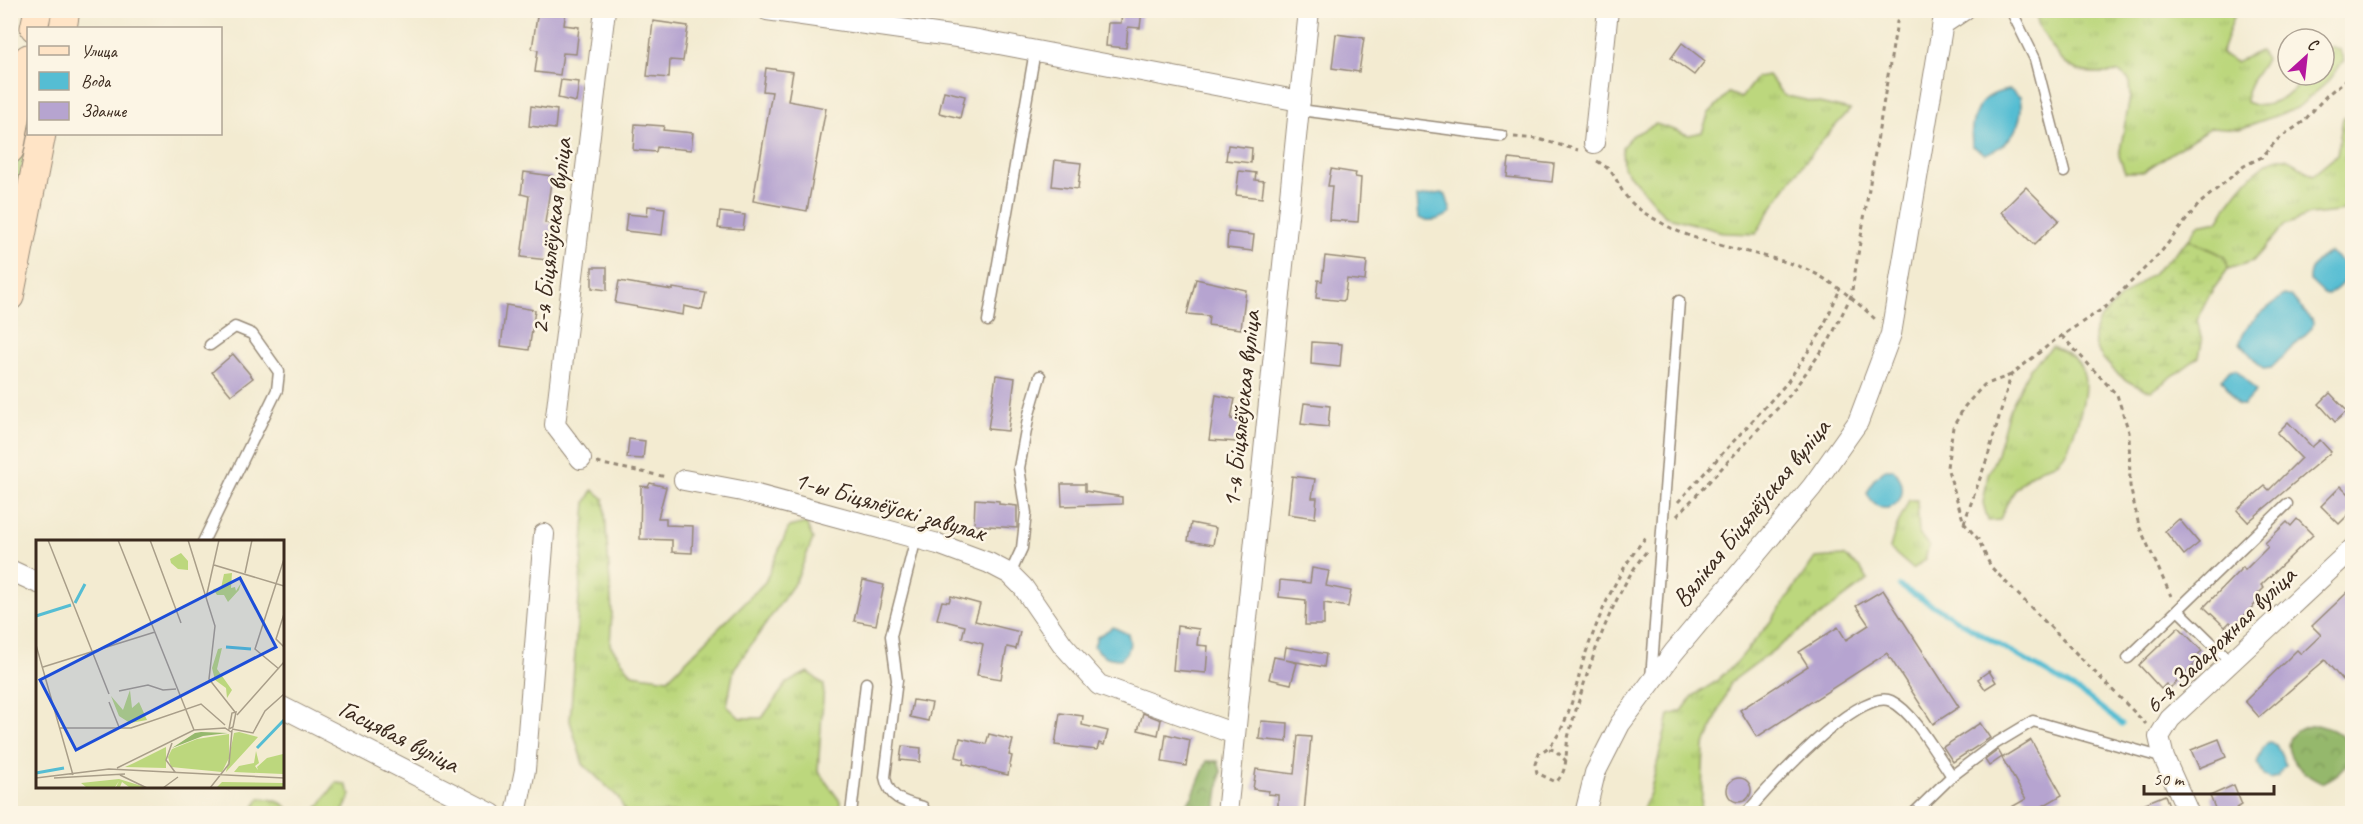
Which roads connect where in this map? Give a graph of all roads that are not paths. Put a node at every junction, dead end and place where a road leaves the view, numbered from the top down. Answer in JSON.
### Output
{"nodes":[{"id":1,"x":38,"y":10,"type":"edge"},
{"id":2,"x":66,"y":10,"type":"edge"},
{"id":3,"x":605,"y":10,"type":"edge"},
{"id":4,"x":767,"y":10,"type":"edge"},
{"id":5,"x":1309,"y":10,"type":"edge"},
{"id":6,"x":1608,"y":10,"type":"edge"},
{"id":7,"x":1964,"y":10,"type":"edge"},
{"id":8,"x":2011,"y":10,"type":"edge"},
{"id":9,"x":1944,"y":17,"type":"edge"},
{"id":10,"x":34,"y":27,"type":"edge"},
{"id":11,"x":63,"y":27,"type":"edge"},
{"id":12,"x":1035,"y":51,"type":"junction"},
{"id":13,"x":27,"y":63,"type":"edge"},
{"id":14,"x":1300,"y":105,"type":"junction"},
{"id":15,"x":42,"y":135,"type":"edge"},
{"id":16,"x":1502,"y":136,"type":"road end"},
{"id":17,"x":10,"y":150,"type":"edge"},
{"id":18,"x":1588,"y":150,"type":"road end"},
{"id":19,"x":2064,"y":172,"type":"dead end"},
{"id":20,"x":10,"y":297,"type":"edge"},
{"id":21,"x":1679,"y":301,"type":"dead end"},
{"id":22,"x":988,"y":321,"type":"dead end"},
{"id":23,"x":210,"y":345,"type":"dead end"},
{"id":24,"x":1040,"y":376,"type":"dead end"},
{"id":25,"x":581,"y":459,"type":"road end"},
{"id":26,"x":684,"y":480,"type":"road end"},
{"id":27,"x":2287,"y":504,"type":"dead end"},
{"id":28,"x":544,"y":534,"type":"dead end"},
{"id":29,"x":916,"y":538,"type":"junction"},
{"id":30,"x":204,"y":540,"type":"edge"},
{"id":31,"x":2352,"y":549,"type":"edge"},
{"id":32,"x":10,"y":570,"type":"edge"},
{"id":33,"x":1010,"y":574,"type":"junction"},
{"id":34,"x":36,"y":582,"type":"edge"},
{"id":35,"x":2178,"y":610,"type":"junction"},
{"id":36,"x":2128,"y":658,"type":"dead end"},
{"id":37,"x":2232,"y":663,"type":"junction"},
{"id":38,"x":1651,"y":682,"type":"junction"},
{"id":39,"x":866,"y":683,"type":"dead end"},
{"id":40,"x":284,"y":708,"type":"edge"},
{"id":41,"x":1235,"y":734,"type":"junction"},
{"id":42,"x":2164,"y":758,"type":"junction"},
{"id":43,"x":1952,"y":776,"type":"junction"},
{"id":44,"x":923,"y":807,"type":"dead end"},
{"id":45,"x":492,"y":813,"type":"edge"},
{"id":46,"x":516,"y":813,"type":"edge"},
{"id":47,"x":850,"y":813,"type":"edge"},
{"id":48,"x":1227,"y":813,"type":"edge"},
{"id":49,"x":1585,"y":813,"type":"edge"},
{"id":50,"x":1746,"y":813,"type":"edge"},
{"id":51,"x":1913,"y":813,"type":"edge"},
{"id":52,"x":2189,"y":813,"type":"edge"}],
"edges":[{"from":1,"to":10,"type":"main road"},
{"from":2,"to":11,"type":"main road"},
{"from":3,"to":25,"type":"street","name":"2-я Біцялёўская вуліца"},
{"from":4,"to":12,"type":"street"},
{"from":5,"to":14,"type":"street","name":"1-я Біцялёўская вуліца"},
{"from":6,"to":18,"type":"street"},
{"from":7,"to":9,"type":"street"},
{"from":8,"to":19,"type":"lane"},
{"from":9,"to":38,"type":"street","name":"Вялікая Біцялёўская вуліца"},
{"from":12,"to":14,"type":"street"},
{"from":12,"to":22,"type":"lane"},
{"from":13,"to":17,"type":"main road"},
{"from":14,"to":16,"type":"lane"},
{"from":14,"to":41,"type":"street","name":"1-я Біцялёўская вуліца"},
{"from":15,"to":20,"type":"main road"},
{"from":21,"to":38,"type":"lane"},
{"from":23,"to":30,"type":"lane"},
{"from":24,"to":33,"type":"lane"},
{"from":26,"to":29,"type":"street","name":"1-ы Біцялёўскі завулак"},
{"from":27,"to":35,"type":"lane"},
{"from":28,"to":46,"type":"street"},
{"from":29,"to":33,"type":"street","name":"1-ы Біцялёўскі завулак"},
{"from":29,"to":44,"type":"lane"},
{"from":31,"to":37,"type":"street","name":"6-я Задарожная вуліца"},
{"from":32,"to":34,"type":"street"},
{"from":33,"to":41,"type":"street","name":"1-ы Біцялёўскі завулак"},
{"from":35,"to":36,"type":"lane"},
{"from":35,"to":37,"type":"lane"},
{"from":37,"to":42,"type":"street","name":"6-я Задарожная вуліца"},
{"from":38,"to":49,"type":"street","name":"Вялікая Біцялёўская вуліца"},
{"from":39,"to":47,"type":"lane"},
{"from":40,"to":45,"type":"street","name":"Гасцявая вуліца"},
{"from":41,"to":48,"type":"street","name":"1-я Біцялёўская вуліца"},
{"from":42,"to":43,"type":"lane"},
{"from":42,"to":52,"type":"street","name":"6-я Задарожная вуліца"},
{"from":43,"to":50,"type":"lane"},
{"from":43,"to":51,"type":"lane"}]}
